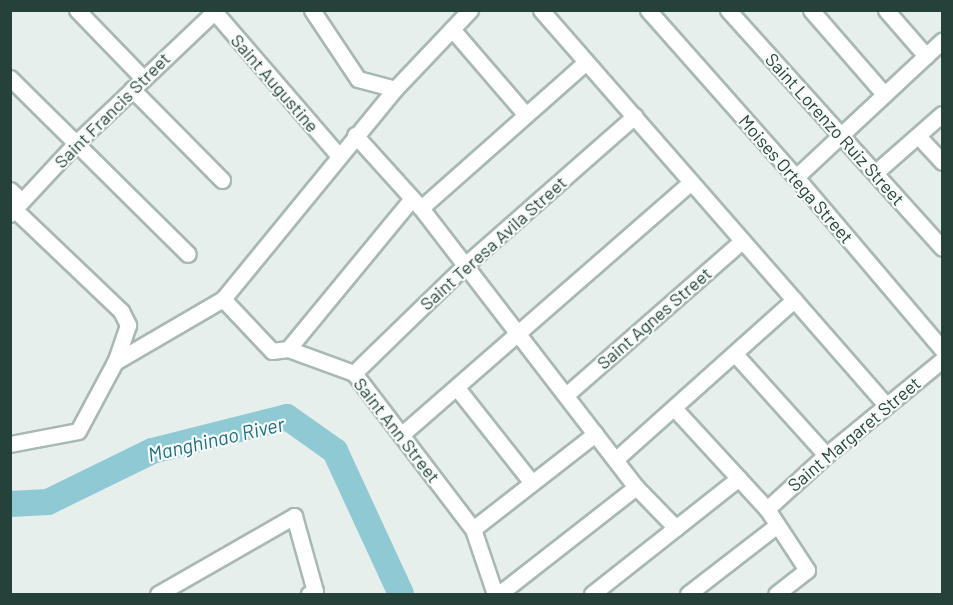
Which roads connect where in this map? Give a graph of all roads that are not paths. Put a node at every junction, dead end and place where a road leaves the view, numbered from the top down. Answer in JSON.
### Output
{"nodes":[{"id":1,"x":77,"y":10,"type":"edge"},
{"id":2,"x":312,"y":10,"type":"edge"},
{"id":3,"x":470,"y":10,"type":"edge"},
{"id":4,"x":542,"y":10,"type":"edge"},
{"id":5,"x":648,"y":10,"type":"edge"},
{"id":6,"x":728,"y":10,"type":"edge"},
{"id":7,"x":811,"y":10,"type":"edge"},
{"id":8,"x":886,"y":10,"type":"edge"},
{"id":9,"x":215,"y":11,"type":"edge"},
{"id":10,"x":452,"y":29,"type":"junction"},
{"id":11,"x":942,"y":41,"type":"edge"},
{"id":12,"x":926,"y":56,"type":"junction"},
{"id":13,"x":586,"y":62,"type":"junction"},
{"id":14,"x":10,"y":78,"type":"edge"},
{"id":15,"x":143,"y":78,"type":"junction"},
{"id":16,"x":132,"y":89,"type":"junction"},
{"id":17,"x":394,"y":89,"type":"junction"},
{"id":18,"x":884,"y":94,"type":"junction"},
{"id":19,"x":942,"y":114,"type":"edge"},
{"id":20,"x":526,"y":115,"type":"junction"},
{"id":21,"x":635,"y":116,"type":"junction"},
{"id":22,"x":355,"y":135,"type":"junction"},
{"id":23,"x":841,"y":135,"type":"junction"},
{"id":24,"x":919,"y":137,"type":"junction"},
{"id":25,"x":77,"y":142,"type":"junction"},
{"id":26,"x":338,"y":156,"type":"junction"},
{"id":27,"x":942,"y":162,"type":"edge"},
{"id":28,"x":876,"y":172,"type":"junction"},
{"id":29,"x":796,"y":177,"type":"junction"},
{"id":30,"x":222,"y":180,"type":"dead end"},
{"id":31,"x":691,"y":182,"type":"junction"},
{"id":32,"x":14,"y":204,"type":"edge"},
{"id":33,"x":416,"y":204,"type":"junction"},
{"id":34,"x":742,"y":241,"type":"junction"},
{"id":35,"x":942,"y":248,"type":"edge"},
{"id":36,"x":188,"y":254,"type":"dead end"},
{"id":37,"x":464,"y":266,"type":"junction"},
{"id":38,"x":223,"y":299,"type":"junction"},
{"id":39,"x":794,"y":300,"type":"junction"},
{"id":40,"x":516,"y":334,"type":"junction"},
{"id":41,"x":288,"y":349,"type":"junction"},
{"id":42,"x":942,"y":349,"type":"edge"},
{"id":43,"x":735,"y":354,"type":"junction"},
{"id":44,"x":942,"y":360,"type":"edge"},
{"id":45,"x":115,"y":362,"type":"junction"},
{"id":46,"x":354,"y":373,"type":"junction"},
{"id":47,"x":457,"y":388,"type":"junction"},
{"id":48,"x":566,"y":395,"type":"junction"},
{"id":49,"x":886,"y":405,"type":"junction"},
{"id":50,"x":674,"y":408,"type":"junction"},
{"id":51,"x":595,"y":434,"type":"junction"},
{"id":52,"x":401,"y":435,"type":"junction"},
{"id":53,"x":10,"y":444,"type":"edge"},
{"id":54,"x":826,"y":455,"type":"junction"},
{"id":55,"x":616,"y":459,"type":"junction"},
{"id":56,"x":739,"y":478,"type":"junction"},
{"id":57,"x":532,"y":483,"type":"junction"},
{"id":58,"x":636,"y":487,"type":"junction"},
{"id":59,"x":767,"y":509,"type":"junction"},
{"id":60,"x":776,"y":526,"type":"junction"},
{"id":61,"x":676,"y":528,"type":"junction"},
{"id":62,"x":473,"y":529,"type":"junction"},
{"id":63,"x":158,"y":594,"type":"edge"},
{"id":64,"x":309,"y":594,"type":"edge"},
{"id":65,"x":495,"y":594,"type":"edge"},
{"id":66,"x":499,"y":594,"type":"edge"},
{"id":67,"x":592,"y":594,"type":"edge"},
{"id":68,"x":688,"y":594,"type":"edge"},
{"id":69,"x":776,"y":594,"type":"edge"}],
"edges":[{"from":1,"to":15,"type":"street"},
{"from":2,"to":17,"type":"street"},
{"from":3,"to":10,"type":"street"},
{"from":4,"to":13,"type":"street"},
{"from":5,"to":29,"type":"street","name":"Moises Ortega Street"},
{"from":6,"to":23,"type":"street","name":"Saint Lorenzo Ruiz Street"},
{"from":7,"to":18,"type":"street"},
{"from":8,"to":12,"type":"street"},
{"from":9,"to":15,"type":"street","name":"Saint Francis Street"},
{"from":9,"to":26,"type":"street","name":"Saint Augustine"},
{"from":10,"to":17,"type":"street"},
{"from":10,"to":20,"type":"street"},
{"from":11,"to":12,"type":"street"},
{"from":12,"to":18,"type":"street"},
{"from":13,"to":20,"type":"street"},
{"from":13,"to":21,"type":"street"},
{"from":14,"to":25,"type":"street"},
{"from":15,"to":16,"type":"street","name":"Saint Francis Street"},
{"from":16,"to":25,"type":"street","name":"Saint Francis Street"},
{"from":16,"to":30,"type":"street"},
{"from":17,"to":22,"type":"street"},
{"from":18,"to":23,"type":"street"},
{"from":19,"to":24,"type":"street"},
{"from":20,"to":33,"type":"street"},
{"from":21,"to":31,"type":"street"},
{"from":21,"to":37,"type":"street","name":"Saint Teresa Avila Street"},
{"from":22,"to":26,"type":"street"},
{"from":22,"to":33,"type":"street"},
{"from":23,"to":28,"type":"street","name":"Saint Lorenzo Ruiz Street"},
{"from":23,"to":29,"type":"street"},
{"from":24,"to":27,"type":"street"},
{"from":24,"to":28,"type":"street"},
{"from":25,"to":32,"type":"street","name":"Saint Francis Street"},
{"from":25,"to":36,"type":"street"},
{"from":26,"to":38,"type":"street"},
{"from":28,"to":35,"type":"street","name":"Saint Lorenzo Ruiz Street"},
{"from":29,"to":42,"type":"street","name":"Moises Ortega Street"},
{"from":31,"to":34,"type":"street"},
{"from":31,"to":40,"type":"street"},
{"from":32,"to":45,"type":"street"},
{"from":33,"to":37,"type":"street"},
{"from":33,"to":41,"type":"street"},
{"from":34,"to":39,"type":"street"},
{"from":34,"to":48,"type":"street","name":"Saint Agnes Street"},
{"from":37,"to":40,"type":"street"},
{"from":37,"to":46,"type":"street","name":"Saint Teresa Avila Street"},
{"from":38,"to":41,"type":"street","name":"Saint Ann Street"},
{"from":38,"to":45,"type":"street"},
{"from":39,"to":43,"type":"street"},
{"from":39,"to":49,"type":"street"},
{"from":40,"to":47,"type":"street"},
{"from":40,"to":48,"type":"street"},
{"from":41,"to":46,"type":"street","name":"Saint Ann Street"},
{"from":43,"to":50,"type":"street"},
{"from":43,"to":54,"type":"street"},
{"from":44,"to":49,"type":"street","name":"Saint Margaret Street"},
{"from":45,"to":53,"type":"street"},
{"from":46,"to":52,"type":"street","name":"Saint Ann Street"},
{"from":47,"to":52,"type":"street"},
{"from":47,"to":57,"type":"street"},
{"from":48,"to":51,"type":"street"},
{"from":49,"to":54,"type":"street","name":"Saint Margaret Street"},
{"from":50,"to":55,"type":"street"},
{"from":50,"to":56,"type":"street"},
{"from":51,"to":55,"type":"street"},
{"from":51,"to":57,"type":"street"},
{"from":52,"to":62,"type":"street","name":"Saint Ann Street"},
{"from":54,"to":59,"type":"street","name":"Saint Margaret Street"},
{"from":55,"to":58,"type":"street"},
{"from":56,"to":59,"type":"street"},
{"from":56,"to":61,"type":"street"},
{"from":57,"to":62,"type":"street"},
{"from":58,"to":61,"type":"street"},
{"from":58,"to":66,"type":"street"},
{"from":59,"to":60,"type":"street"},
{"from":60,"to":68,"type":"street"},
{"from":60,"to":69,"type":"street"},
{"from":61,"to":67,"type":"street"},
{"from":62,"to":65,"type":"street","name":"Saint Ann Street"},
{"from":63,"to":64,"type":"street"}]}
